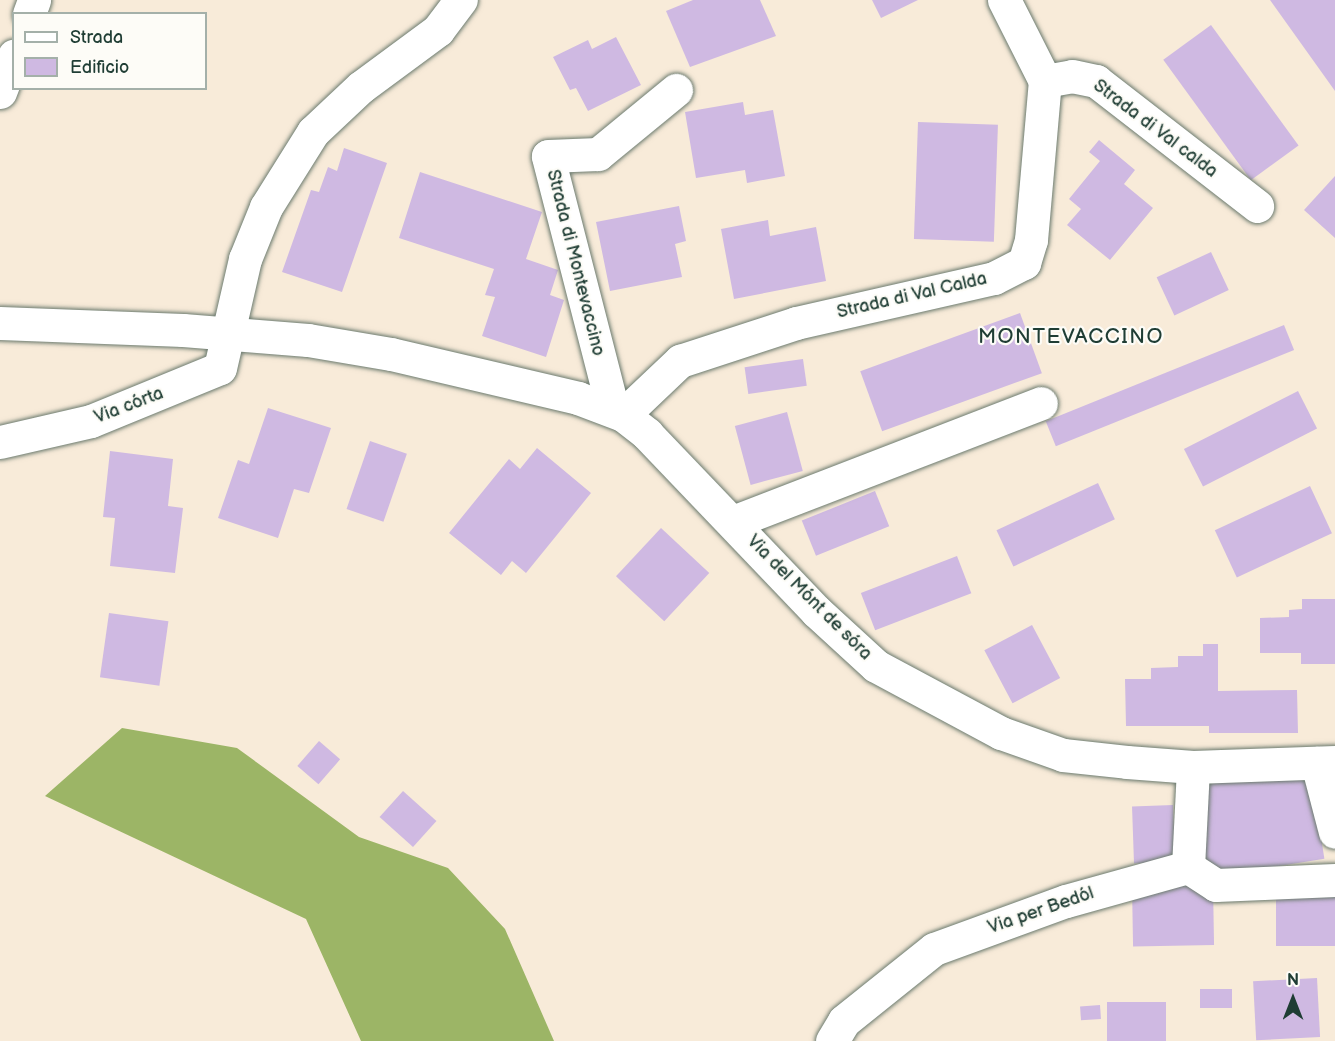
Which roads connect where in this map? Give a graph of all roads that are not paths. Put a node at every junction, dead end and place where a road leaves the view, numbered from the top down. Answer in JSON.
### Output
{"nodes":[{"id":1,"x":461,"y":0,"type":"edge"},
{"id":2,"x":1004,"y":0,"type":"edge"},
{"id":3,"x":12,"y":61,"type":"edge"},
{"id":4,"x":1046,"y":81,"type":"junction"},
{"id":5,"x":676,"y":90,"type":"dead end"},
{"id":6,"x":0,"y":92,"type":"edge"},
{"id":7,"x":1257,"y":206,"type":"dead end"},
{"id":8,"x":0,"y":323,"type":"edge"},
{"id":9,"x":231,"y":334,"type":"junction"},
{"id":10,"x":1041,"y":403,"type":"dead end"},
{"id":11,"x":618,"y":413,"type":"junction"},
{"id":12,"x":0,"y":442,"type":"edge"},
{"id":13,"x":733,"y":522,"type":"junction"},
{"id":14,"x":1326,"y":762,"type":"edge"},
{"id":15,"x":1193,"y":767,"type":"junction"},
{"id":16,"x":1335,"y":832,"type":"edge"},
{"id":17,"x":1188,"y":867,"type":"junction"},
{"id":18,"x":1335,"y":880,"type":"edge"},
{"id":19,"x":832,"y":1041,"type":"edge"}],
"edges":[{"from":1,"to":9,"type":"street"},
{"from":2,"to":4,"type":"street"},
{"from":3,"to":6,"type":"street"},
{"from":4,"to":7,"type":"street","name":"Strada di Val calda"},
{"from":4,"to":11,"type":"street","name":"Strada di Val Calda"},
{"from":5,"to":11,"type":"street","name":"Strada di Montevaccino"},
{"from":8,"to":9,"type":"street"},
{"from":9,"to":11,"type":"street"},
{"from":9,"to":12,"type":"street","name":"Via córta"},
{"from":10,"to":13,"type":"street","name":"Via del Mónt de sóra"},
{"from":11,"to":13,"type":"street","name":"Via del Mónt de sóra"},
{"from":13,"to":15,"type":"street","name":"Via del Mónt de sóra"},
{"from":14,"to":15,"type":"street","name":"Via del Mónt de sóra"},
{"from":14,"to":16,"type":"street"},
{"from":15,"to":17,"type":"street"},
{"from":17,"to":18,"type":"street"},
{"from":17,"to":19,"type":"street","name":"Via per Bedól"}]}
